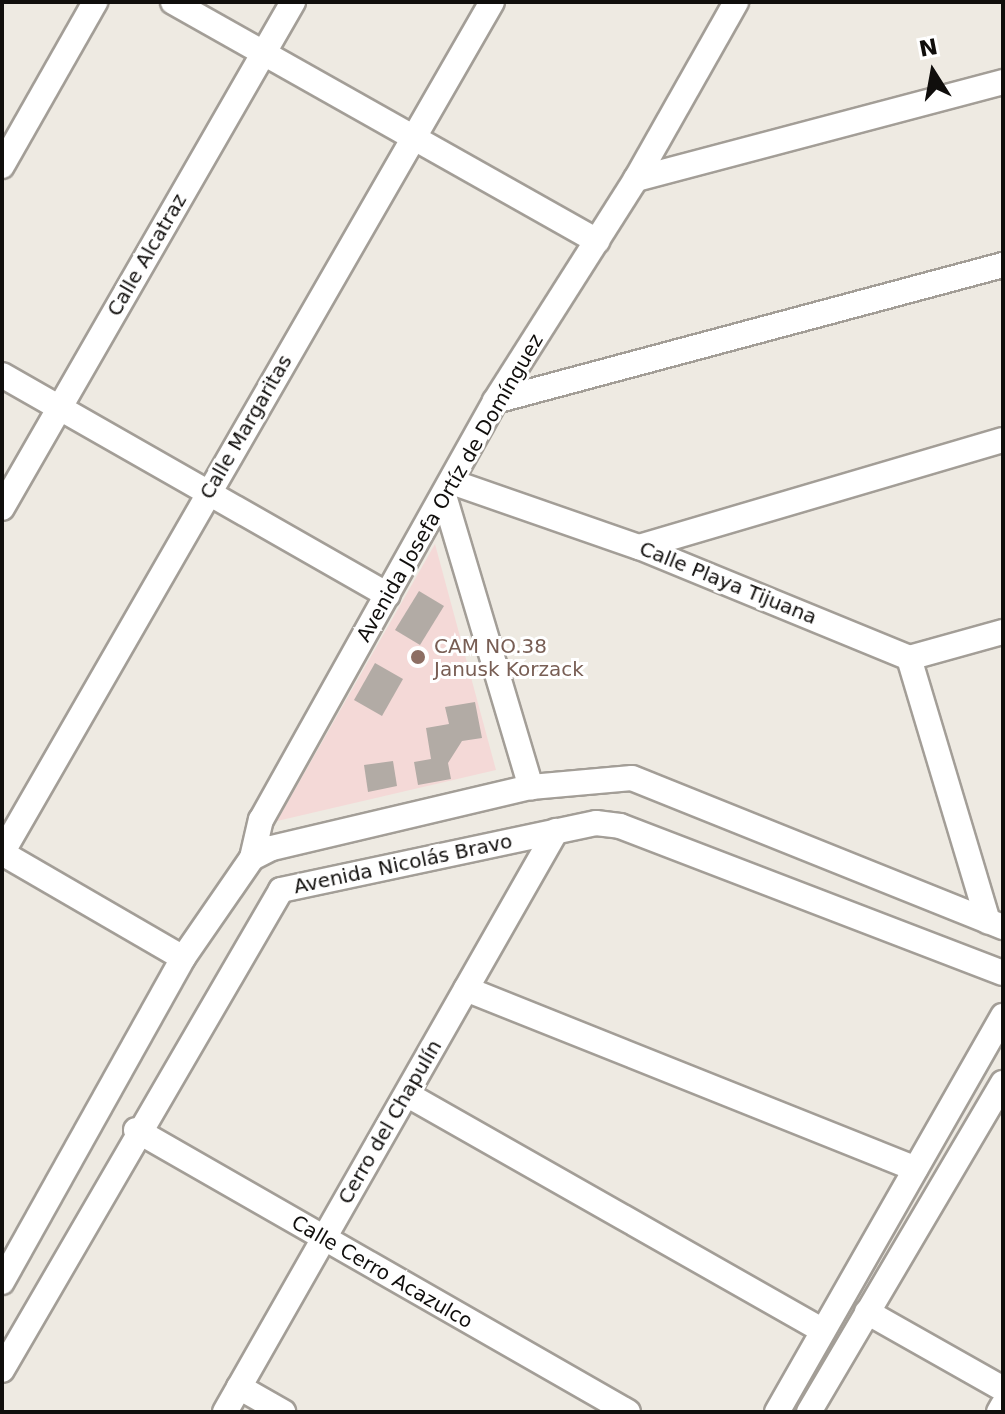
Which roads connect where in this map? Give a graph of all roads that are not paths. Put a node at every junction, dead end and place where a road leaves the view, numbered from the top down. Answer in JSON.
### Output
{"nodes":[{"id":1,"x":95,"y":2,"type":"edge"},
{"id":2,"x":173,"y":2,"type":"edge"},
{"id":3,"x":293,"y":2,"type":"edge"},
{"id":4,"x":492,"y":2,"type":"edge"},
{"id":5,"x":736,"y":2,"type":"edge"},
{"id":6,"x":263,"y":53,"type":"junction"},
{"id":7,"x":1003,"y":82,"type":"edge"},
{"id":8,"x":414,"y":136,"type":"junction"},
{"id":9,"x":2,"y":166,"type":"edge"},
{"id":10,"x":636,"y":179,"type":"junction"},
{"id":11,"x":597,"y":241,"type":"junction"},
{"id":12,"x":1003,"y":265,"type":"edge"},
{"id":13,"x":2,"y":375,"type":"edge"},
{"id":14,"x":495,"y":401,"type":"junction"},
{"id":15,"x":59,"y":408,"type":"junction"},
{"id":16,"x":1003,"y":440,"type":"edge"},
{"id":17,"x":448,"y":491,"type":"junction"},
{"id":18,"x":209,"y":492,"type":"junction"},
{"id":19,"x":2,"y":508,"type":"edge"},
{"id":20,"x":639,"y":547,"type":"junction"},
{"id":21,"x":388,"y":595,"type":"junction"},
{"id":22,"x":1003,"y":632,"type":"edge"},
{"id":23,"x":909,"y":658,"type":"junction"},
{"id":24,"x":531,"y":787,"type":"junction"},
{"id":25,"x":556,"y":831,"type":"junction"},
{"id":26,"x":2,"y":853,"type":"edge"},
{"id":27,"x":252,"y":858,"type":"junction"},
{"id":28,"x":996,"y":924,"type":"edge"},
{"id":29,"x":183,"y":958,"type":"junction"},
{"id":30,"x":1003,"y":973,"type":"edge"},
{"id":31,"x":466,"y":989,"type":"junction"},
{"id":32,"x":1003,"y":1016,"type":"edge"},
{"id":33,"x":1003,"y":1083,"type":"edge"},
{"id":34,"x":408,"y":1095,"type":"junction"},
{"id":35,"x":136,"y":1130,"type":"junction"},
{"id":36,"x":915,"y":1169,"type":"junction"},
{"id":37,"x":322,"y":1238,"type":"junction"},
{"id":38,"x":867,"y":1255,"type":"junction"},
{"id":39,"x":891,"y":1268,"type":"junction"},
{"id":40,"x":2,"y":1282,"type":"edge"},
{"id":41,"x":867,"y":1312,"type":"junction"},
{"id":42,"x":823,"y":1331,"type":"junction"},
{"id":43,"x":2,"y":1370,"type":"edge"},
{"id":44,"x":239,"y":1387,"type":"junction"},
{"id":45,"x":1003,"y":1389,"type":"edge"},
{"id":46,"x":1003,"y":1405,"type":"edge"},
{"id":47,"x":225,"y":1412,"type":"edge"},
{"id":48,"x":283,"y":1412,"type":"edge"},
{"id":49,"x":628,"y":1412,"type":"edge"},
{"id":50,"x":777,"y":1412,"type":"edge"},
{"id":51,"x":809,"y":1412,"type":"edge"},
{"id":52,"x":999,"y":1412,"type":"edge"}],
"edges":[{"from":1,"to":9,"type":"street"},
{"from":2,"to":6,"type":"street"},
{"from":3,"to":6,"type":"street","name":"Calle Alcatraz"},
{"from":4,"to":8,"type":"street","name":"Calle Margaritas"},
{"from":5,"to":10,"type":"street","name":"Avenida Josefa Ortíz de Domínguez"},
{"from":6,"to":8,"type":"street"},
{"from":6,"to":15,"type":"street","name":"Calle Alcatraz"},
{"from":7,"to":10,"type":"street"},
{"from":8,"to":11,"type":"street"},
{"from":8,"to":18,"type":"street","name":"Calle Margaritas"},
{"from":10,"to":11,"type":"street","name":"Avenida Josefa Ortíz de Domínguez"},
{"from":11,"to":14,"type":"street","name":"Avenida Josefa Ortíz de Domínguez"},
{"from":12,"to":14,"type":"street"},
{"from":13,"to":15,"type":"street"},
{"from":14,"to":17,"type":"street","name":"Avenida Josefa Ortíz de Domínguez"},
{"from":15,"to":18,"type":"street"},
{"from":15,"to":19,"type":"street","name":"Calle Alcatraz"},
{"from":16,"to":20,"type":"street"},
{"from":17,"to":20,"type":"street","name":"Calle Playa Tijuana"},
{"from":17,"to":21,"type":"street","name":"Avenida Josefa Ortíz de Domínguez"},
{"from":17,"to":24,"type":"street"},
{"from":18,"to":21,"type":"street"},
{"from":18,"to":26,"type":"street","name":"Calle Margaritas"},
{"from":20,"to":23,"type":"street","name":"Calle Playa Tijuana"},
{"from":21,"to":27,"type":"street","name":"Avenida Josefa Ortíz de Domínguez"},
{"from":22,"to":23,"type":"street"},
{"from":23,"to":28,"type":"street"},
{"from":24,"to":27,"type":"street"},
{"from":24,"to":28,"type":"street"},
{"from":25,"to":30,"type":"street","name":"Avenida Nicolás Bravo"},
{"from":25,"to":31,"type":"street","name":"Cerro del Chapulín"},
{"from":25,"to":35,"type":"street","name":"Avenida Nicolás Bravo"},
{"from":26,"to":29,"type":"street"},
{"from":27,"to":29,"type":"street"},
{"from":29,"to":40,"type":"street"},
{"from":31,"to":34,"type":"street","name":"Cerro del Chapulín"},
{"from":31,"to":36,"type":"street"},
{"from":32,"to":36,"type":"street"},
{"from":33,"to":39,"type":"street"},
{"from":34,"to":37,"type":"street","name":"Cerro del Chapulín"},
{"from":34,"to":42,"type":"street"},
{"from":35,"to":37,"type":"street","name":"Calle Cerro Acazulco"},
{"from":35,"to":43,"type":"street","name":"Avenida Nicolás Bravo"},
{"from":36,"to":38,"type":"street"},
{"from":37,"to":44,"type":"street","name":"Cerro del Chapulín"},
{"from":37,"to":49,"type":"street","name":"Calle Cerro Acazulco"},
{"from":38,"to":39,"type":"street"},
{"from":38,"to":42,"type":"street"},
{"from":39,"to":41,"type":"street"},
{"from":41,"to":45,"type":"street"},
{"from":41,"to":51,"type":"street"},
{"from":42,"to":50,"type":"street"},
{"from":44,"to":47,"type":"street","name":"Cerro del Chapulín"},
{"from":44,"to":48,"type":"street"},
{"from":46,"to":52,"type":"street"}]}
